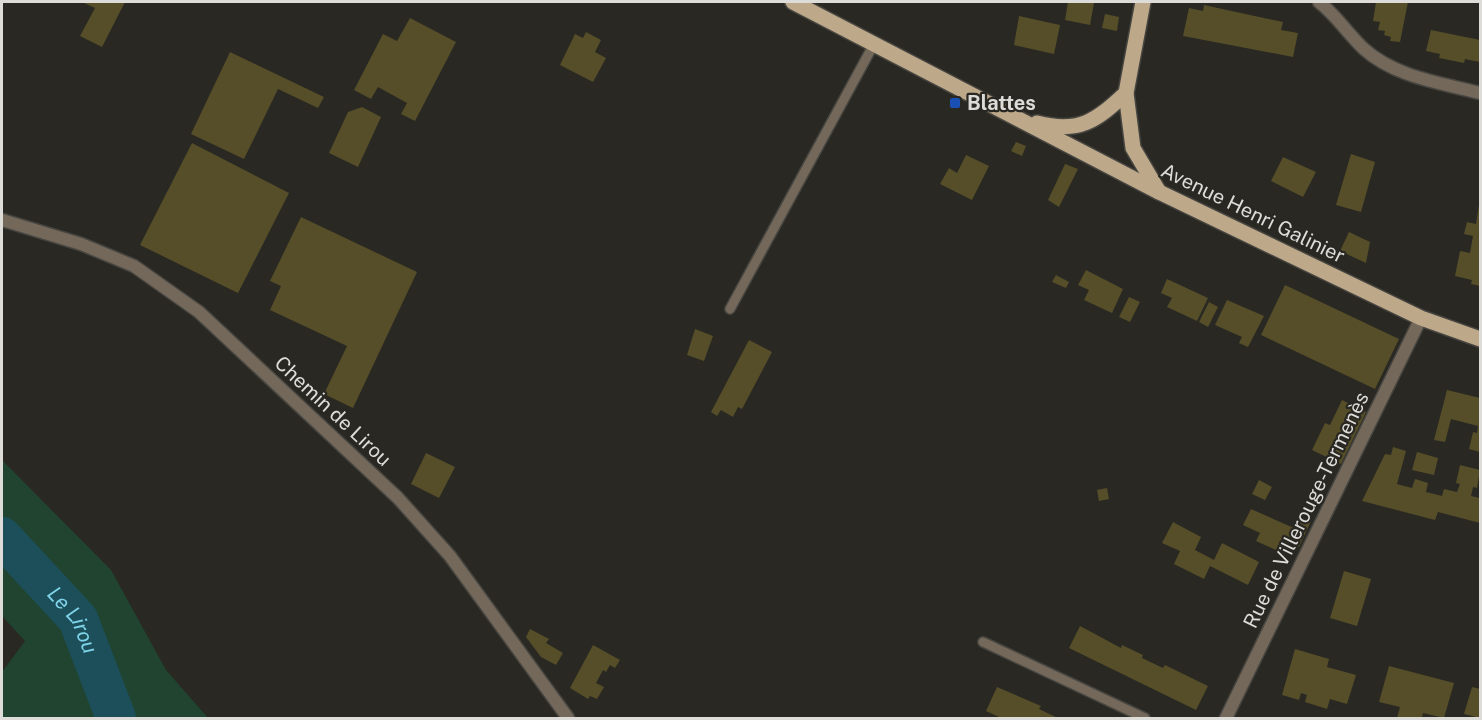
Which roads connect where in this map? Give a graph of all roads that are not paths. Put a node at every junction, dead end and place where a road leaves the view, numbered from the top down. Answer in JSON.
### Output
{"nodes":[{"id":1,"x":793,"y":2,"type":"edge"},
{"id":2,"x":1143,"y":2,"type":"edge"},
{"id":3,"x":1319,"y":2,"type":"edge"},
{"id":4,"x":874,"y":44,"type":"junction"},
{"id":5,"x":1126,"y":93,"type":"junction"},
{"id":6,"x":1480,"y":93,"type":"edge"},
{"id":7,"x":1011,"y":116,"type":"junction"},
{"id":8,"x":1159,"y":192,"type":"junction"},
{"id":9,"x":2,"y":220,"type":"edge"},
{"id":10,"x":730,"y":309,"type":"dead end"},
{"id":11,"x":1421,"y":318,"type":"junction"},
{"id":12,"x":1480,"y":339,"type":"edge"},
{"id":13,"x":983,"y":642,"type":"dead end"},
{"id":14,"x":568,"y":718,"type":"edge"},
{"id":15,"x":1145,"y":718,"type":"edge"},
{"id":16,"x":1226,"y":718,"type":"edge"}],
"edges":[{"from":1,"to":4,"type":"main road","name":"Avenue Henri Galinier"},
{"from":2,"to":5,"type":"main road"},
{"from":3,"to":6,"type":"street"},
{"from":4,"to":7,"type":"main road","name":"Avenue Henri Galinier"},
{"from":4,"to":10,"type":"lane"},
{"from":5,"to":7,"type":"main road","name":"Avenue Henri Galinier"},
{"from":5,"to":8,"type":"main road"},
{"from":7,"to":8,"type":"main road","name":"Avenue Henri Galinier"},
{"from":8,"to":11,"type":"main road","name":"Avenue Henri Galinier"},
{"from":9,"to":14,"type":"street","name":"Chemin de Lirou"},
{"from":11,"to":12,"type":"main road","name":"Avenue Henri Galinier"},
{"from":11,"to":16,"type":"street","name":"Rue de Villerouge-Termenès"},
{"from":13,"to":15,"type":"lane"}]}
